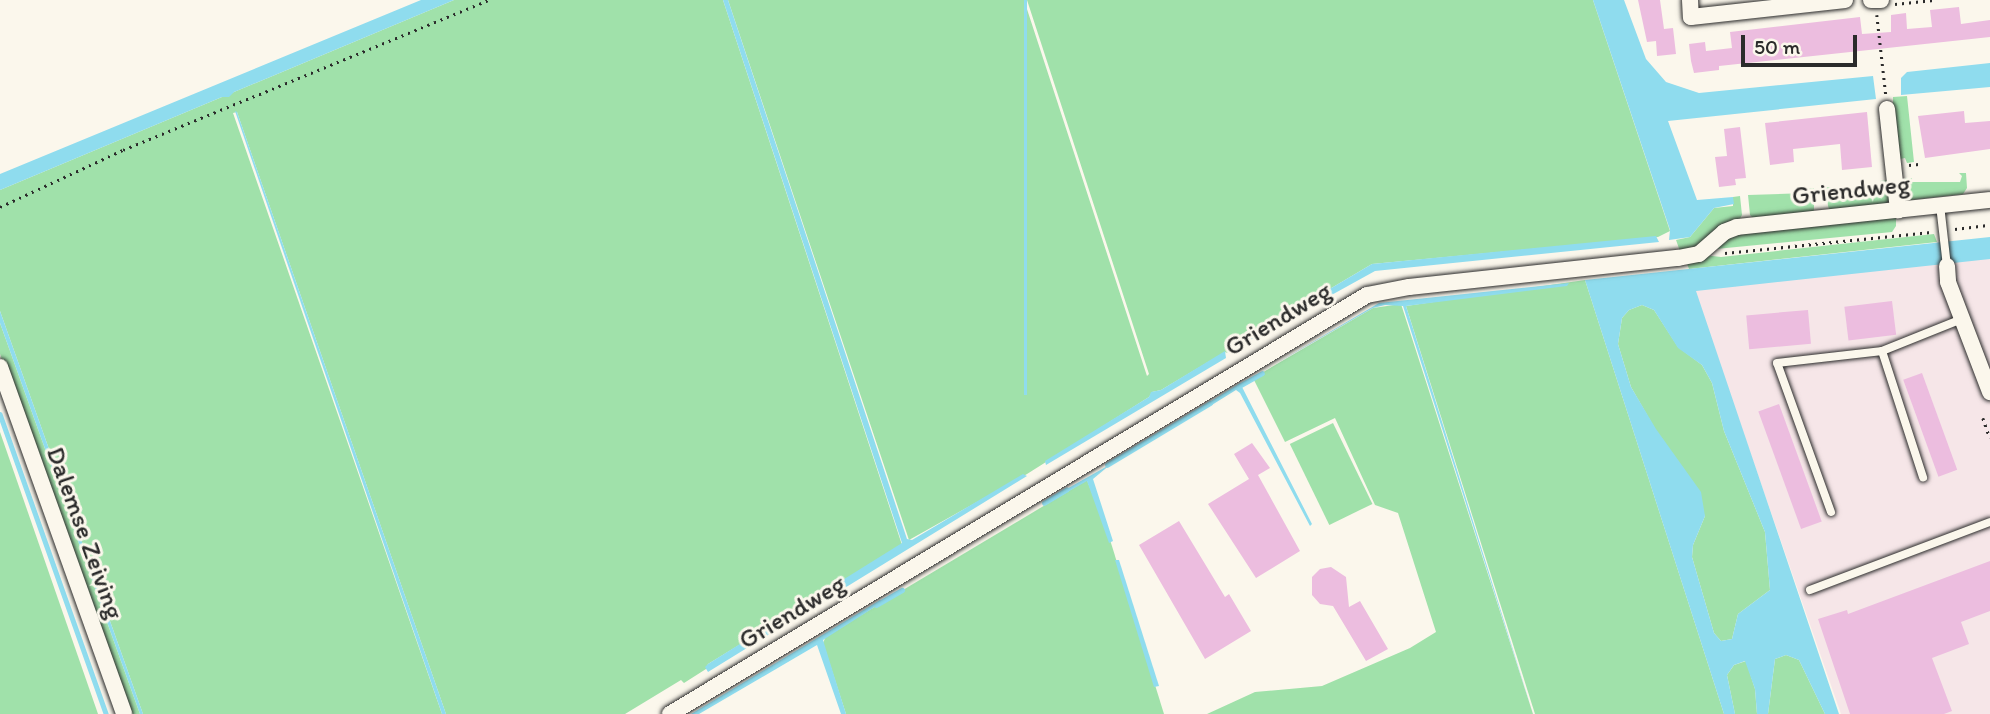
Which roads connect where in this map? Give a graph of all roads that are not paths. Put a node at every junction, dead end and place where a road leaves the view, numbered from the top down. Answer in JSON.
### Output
{"nodes":[{"id":1,"x":1690,"y":0,"type":"edge"},
{"id":2,"x":1845,"y":0,"type":"edge"},
{"id":3,"x":1887,"y":109,"type":"road end"},
{"id":4,"x":1990,"y":200,"type":"edge"},
{"id":5,"x":1940,"y":205,"type":"junction"},
{"id":6,"x":1898,"y":210,"type":"junction"},
{"id":7,"x":1947,"y":266,"type":"joint"},
{"id":8,"x":1962,"y":319,"type":"junction"},
{"id":9,"x":1882,"y":351,"type":"junction"},
{"id":10,"x":0,"y":367,"type":"edge"},
{"id":11,"x":1990,"y":393,"type":"edge"},
{"id":12,"x":1923,"y":477,"type":"dead end"},
{"id":13,"x":1831,"y":512,"type":"dead end"},
{"id":14,"x":1990,"y":522,"type":"edge"},
{"id":15,"x":1811,"y":590,"type":"dead end"},
{"id":16,"x":124,"y":714,"type":"edge"},
{"id":17,"x":670,"y":714,"type":"edge"}],
"edges":[{"from":1,"to":2,"type":"street"},
{"from":3,"to":6,"type":"street"},
{"from":4,"to":5,"type":"street","name":"Griendweg"},
{"from":5,"to":6,"type":"street","name":"Griendweg"},
{"from":5,"to":7,"type":"lane"},
{"from":6,"to":17,"type":"street","name":"Griendweg"},
{"from":7,"to":8,"type":"street"},
{"from":8,"to":9,"type":"lane"},
{"from":8,"to":11,"type":"street"},
{"from":9,"to":12,"type":"lane"},
{"from":9,"to":13,"type":"lane"},
{"from":10,"to":16,"type":"street","name":"Dalemse Zeiving"},
{"from":14,"to":15,"type":"lane"}]}
